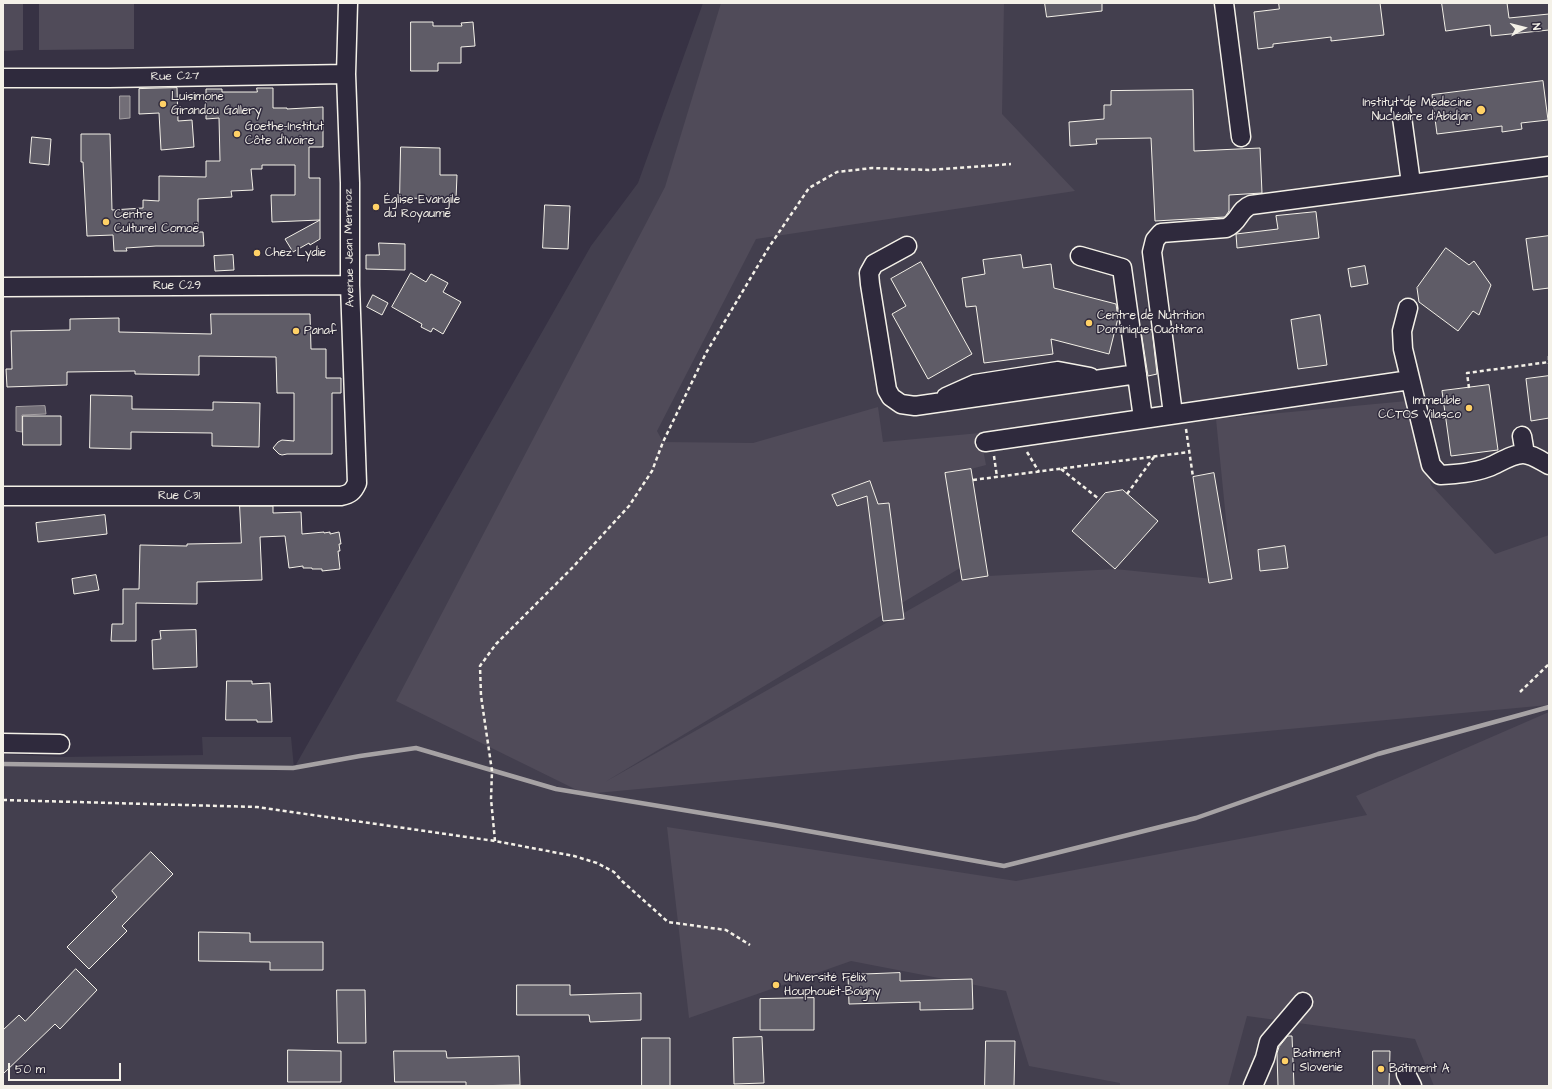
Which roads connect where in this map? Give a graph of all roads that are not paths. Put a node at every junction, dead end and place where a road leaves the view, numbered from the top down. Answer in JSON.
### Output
{"nodes":[{"id":1,"x":348,"y":3,"type":"edge"},
{"id":2,"x":1224,"y":3,"type":"edge"},
{"id":3,"x":346,"y":74,"type":"junction"},
{"id":4,"x":3,"y":78,"type":"edge"},
{"id":5,"x":1401,"y":110,"type":"dead end"},
{"id":6,"x":1241,"y":137,"type":"dead end"},
{"id":7,"x":1549,"y":166,"type":"edge"},
{"id":8,"x":1411,"y":183,"type":"junction"},
{"id":9,"x":907,"y":246,"type":"dead end"},
{"id":10,"x":1080,"y":256,"type":"dead end"},
{"id":11,"x":350,"y":285,"type":"junction"},
{"id":12,"x":3,"y":287,"type":"edge"},
{"id":13,"x":1408,"y":308,"type":"dead end"},
{"id":14,"x":1137,"y":374,"type":"junction"},
{"id":15,"x":1410,"y":380,"type":"junction"},
{"id":16,"x":1179,"y":413,"type":"junction"},
{"id":17,"x":1144,"y":418,"type":"junction"},
{"id":18,"x":1522,"y":436,"type":"dead end"},
{"id":19,"x":988,"y":441,"type":"road end"},
{"id":20,"x":1525,"y":454,"type":"junction"},
{"id":21,"x":1549,"y":465,"type":"edge"},
{"id":22,"x":353,"y":491,"type":"joint"},
{"id":23,"x":3,"y":496,"type":"edge"},
{"id":24,"x":3,"y":743,"type":"edge"},
{"id":25,"x":60,"y":744,"type":"dead end"},
{"id":26,"x":1303,"y":1002,"type":"dead end"},
{"id":27,"x":1253,"y":1086,"type":"edge"}],
"edges":[{"from":1,"to":3,"type":"street","name":"Avenue Jean Mermoz"},
{"from":2,"to":6,"type":"street"},
{"from":3,"to":4,"type":"street","name":"Rue C27"},
{"from":3,"to":11,"type":"street","name":"Avenue Jean Mermoz"},
{"from":5,"to":8,"type":"street"},
{"from":7,"to":8,"type":"street"},
{"from":8,"to":16,"type":"street"},
{"from":9,"to":14,"type":"street"},
{"from":10,"to":14,"type":"street"},
{"from":11,"to":12,"type":"street","name":"Rue C29"},
{"from":11,"to":22,"type":"street","name":"Avenue Jean Mermoz"},
{"from":13,"to":15,"type":"street"},
{"from":14,"to":17,"type":"street"},
{"from":15,"to":16,"type":"street"},
{"from":15,"to":20,"type":"street"},
{"from":16,"to":17,"type":"street"},
{"from":17,"to":19,"type":"street"},
{"from":18,"to":20,"type":"street"},
{"from":20,"to":21,"type":"street"},
{"from":22,"to":23,"type":"street","name":"Rue C31"},
{"from":24,"to":25,"type":"street"},
{"from":26,"to":27,"type":"street"}]}
